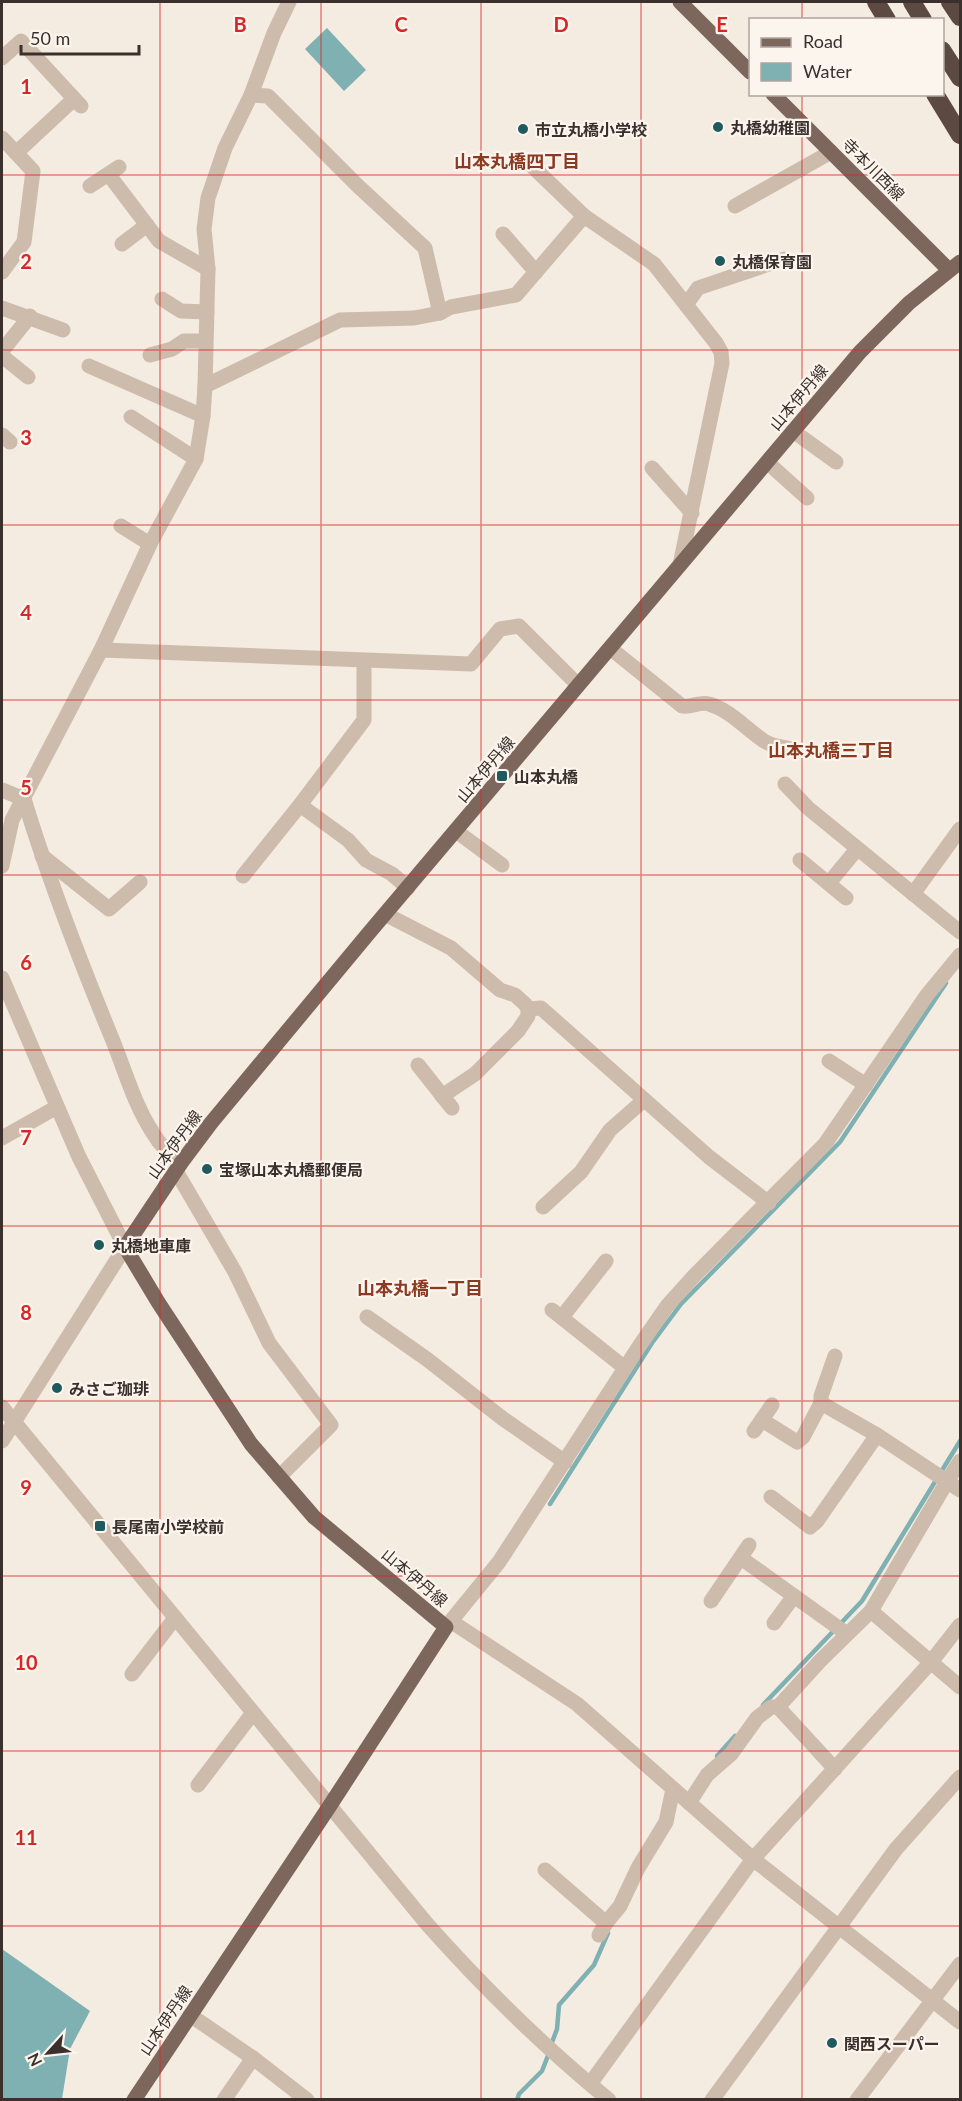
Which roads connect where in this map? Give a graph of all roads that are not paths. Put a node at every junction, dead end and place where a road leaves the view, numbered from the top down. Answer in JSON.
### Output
{"nodes":[{"id":1,"x":289,"y":2,"type":"edge"},
{"id":2,"x":680,"y":2,"type":"edge"},
{"id":3,"x":876,"y":2,"type":"edge"},
{"id":4,"x":912,"y":2,"type":"edge"},
{"id":5,"x":951,"y":2,"type":"edge"},
{"id":6,"x":960,"y":17,"type":"edge"},
{"id":7,"x":886,"y":18,"type":"edge"},
{"id":8,"x":922,"y":18,"type":"edge"},
{"id":9,"x":944,"y":53,"type":"edge"},
{"id":10,"x":2,"y":58,"type":"edge"},
{"id":11,"x":749,"y":71,"type":"edge"},
{"id":12,"x":960,"y":78,"type":"edge"},
{"id":13,"x":251,"y":95,"type":"junction"},
{"id":14,"x":775,"y":96,"type":"edge"},
{"id":15,"x":936,"y":96,"type":"edge"},
{"id":16,"x":960,"y":135,"type":"edge"},
{"id":17,"x":2,"y":138,"type":"edge"},
{"id":18,"x":831,"y":152,"type":"junction"},
{"id":19,"x":16,"y":153,"type":"junction"},
{"id":20,"x":532,"y":166,"type":"dead end"},
{"id":21,"x":90,"y":186,"type":"dead end"},
{"id":22,"x":744,"y":205,"type":"dead end"},
{"id":23,"x":584,"y":216,"type":"junction"},
{"id":24,"x":147,"y":225,"type":"junction"},
{"id":25,"x":503,"y":234,"type":"dead end"},
{"id":26,"x":122,"y":244,"type":"dead end"},
{"id":27,"x":784,"y":259,"type":"dead end"},
{"id":28,"x":955,"y":266,"type":"edge"},
{"id":29,"x":208,"y":269,"type":"junction"},
{"id":30,"x":2,"y":272,"type":"edge"},
{"id":31,"x":536,"y":272,"type":"junction"},
{"id":32,"x":162,"y":300,"type":"dead end"},
{"id":33,"x":686,"y":305,"type":"junction"},
{"id":34,"x":2,"y":308,"type":"edge"},
{"id":35,"x":207,"y":312,"type":"junction"},
{"id":36,"x":440,"y":314,"type":"junction"},
{"id":37,"x":30,"y":316,"type":"junction"},
{"id":38,"x":63,"y":330,"type":"dead end"},
{"id":39,"x":205,"y":342,"type":"junction"},
{"id":40,"x":2,"y":351,"type":"edge"},
{"id":41,"x":150,"y":355,"type":"dead end"},
{"id":42,"x":2,"y":356,"type":"edge"},
{"id":43,"x":88,"y":366,"type":"dead end"},
{"id":44,"x":28,"y":377,"type":"dead end"},
{"id":45,"x":205,"y":386,"type":"junction"},
{"id":46,"x":203,"y":416,"type":"junction"},
{"id":47,"x":131,"y":417,"type":"dead end"},
{"id":48,"x":793,"y":431,"type":"junction"},
{"id":49,"x":196,"y":459,"type":"junction"},
{"id":50,"x":767,"y":462,"type":"junction"},
{"id":51,"x":836,"y":462,"type":"dead end"},
{"id":52,"x":652,"y":468,"type":"dead end"},
{"id":53,"x":807,"y":498,"type":"dead end"},
{"id":54,"x":693,"y":513,"type":"junction"},
{"id":55,"x":121,"y":526,"type":"dead end"},
{"id":56,"x":150,"y":543,"type":"junction"},
{"id":57,"x":680,"y":565,"type":"junction"},
{"id":58,"x":610,"y":648,"type":"junction"},
{"id":59,"x":101,"y":650,"type":"junction"},
{"id":60,"x":364,"y":661,"type":"junction"},
{"id":61,"x":578,"y":686,"type":"junction"},
{"id":62,"x":791,"y":749,"type":"dead end"},
{"id":63,"x":785,"y":784,"type":"dead end"},
{"id":64,"x":2,"y":790,"type":"edge"},
{"id":65,"x":24,"y":799,"type":"junction"},
{"id":66,"x":300,"y":805,"type":"junction"},
{"id":67,"x":836,"y":810,"type":"dead end"},
{"id":68,"x":826,"y":823,"type":"junction"},
{"id":69,"x":960,"y":829,"type":"edge"},
{"id":70,"x":456,"y":831,"type":"junction"},
{"id":71,"x":856,"y":849,"type":"junction"},
{"id":72,"x":42,"y":856,"type":"junction"},
{"id":73,"x":800,"y":860,"type":"dead end"},
{"id":74,"x":502,"y":865,"type":"dead end"},
{"id":75,"x":2,"y":866,"type":"edge"},
{"id":76,"x":243,"y":876,"type":"dead end"},
{"id":77,"x":140,"y":882,"type":"dead end"},
{"id":78,"x":829,"y":883,"type":"junction"},
{"id":79,"x":408,"y":888,"type":"junction"},
{"id":80,"x":913,"y":894,"type":"junction"},
{"id":81,"x":846,"y":898,"type":"dead end"},
{"id":82,"x":385,"y":914,"type":"junction"},
{"id":83,"x":960,"y":932,"type":"edge"},
{"id":84,"x":960,"y":955,"type":"edge"},
{"id":85,"x":2,"y":978,"type":"edge"},
{"id":86,"x":528,"y":1010,"type":"junction"},
{"id":87,"x":829,"y":1061,"type":"dead end"},
{"id":88,"x":418,"y":1065,"type":"dead end"},
{"id":89,"x":866,"y":1085,"type":"junction"},
{"id":90,"x":644,"y":1100,"type":"junction"},
{"id":91,"x":57,"y":1107,"type":"junction"},
{"id":92,"x":2,"y":1138,"type":"edge"},
{"id":93,"x":179,"y":1167,"type":"junction"},
{"id":94,"x":769,"y":1203,"type":"junction"},
{"id":95,"x":543,"y":1207,"type":"dead end"},
{"id":96,"x":125,"y":1247,"type":"junction"},
{"id":97,"x":604,"y":1269,"type":"dead end"},
{"id":98,"x":367,"y":1317,"type":"dead end"},
{"id":99,"x":836,"y":1356,"type":"dead end"},
{"id":100,"x":625,"y":1368,"type":"junction"},
{"id":101,"x":821,"y":1403,"type":"junction"},
{"id":102,"x":772,"y":1405,"type":"dead end"},
{"id":103,"x":2,"y":1407,"type":"edge"},
{"id":104,"x":14,"y":1422,"type":"junction"},
{"id":105,"x":877,"y":1436,"type":"junction"},
{"id":106,"x":2,"y":1442,"type":"edge"},
{"id":107,"x":960,"y":1461,"type":"edge"},
{"id":108,"x":565,"y":1462,"type":"junction"},
{"id":109,"x":279,"y":1477,"type":"junction"},
{"id":110,"x":948,"y":1480,"type":"junction"},
{"id":111,"x":960,"y":1490,"type":"edge"},
{"id":112,"x":771,"y":1497,"type":"dead end"},
{"id":113,"x":750,"y":1545,"type":"dead end"},
{"id":114,"x":741,"y":1558,"type":"junction"},
{"id":115,"x":795,"y":1596,"type":"junction"},
{"id":116,"x":711,"y":1601,"type":"dead end"},
{"id":117,"x":871,"y":1611,"type":"junction"},
{"id":118,"x":175,"y":1618,"type":"junction"},
{"id":119,"x":774,"y":1623,"type":"dead end"},
{"id":120,"x":449,"y":1624,"type":"junction"},
{"id":121,"x":960,"y":1625,"type":"edge"},
{"id":122,"x":847,"y":1634,"type":"junction"},
{"id":123,"x":931,"y":1662,"type":"junction"},
{"id":124,"x":132,"y":1674,"type":"dead end"},
{"id":125,"x":960,"y":1687,"type":"edge"},
{"id":126,"x":778,"y":1707,"type":"junction"},
{"id":127,"x":252,"y":1714,"type":"junction"},
{"id":128,"x":835,"y":1769,"type":"junction"},
{"id":129,"x":960,"y":1777,"type":"edge"},
{"id":130,"x":198,"y":1785,"type":"dead end"},
{"id":131,"x":673,"y":1789,"type":"junction"},
{"id":132,"x":689,"y":1803,"type":"junction"},
{"id":133,"x":329,"y":1808,"type":"junction"},
{"id":134,"x":753,"y":1859,"type":"junction"},
{"id":135,"x":545,"y":1870,"type":"dead end"},
{"id":136,"x":839,"y":1928,"type":"junction"},
{"id":137,"x":960,"y":1964,"type":"edge"},
{"id":138,"x":932,"y":1999,"type":"junction"},
{"id":139,"x":190,"y":2015,"type":"junction"},
{"id":140,"x":960,"y":2022,"type":"edge"},
{"id":141,"x":254,"y":2058,"type":"junction"},
{"id":142,"x":590,"y":2084,"type":"junction"},
{"id":143,"x":134,"y":2100,"type":"edge"},
{"id":144,"x":224,"y":2100,"type":"edge"},
{"id":145,"x":307,"y":2100,"type":"edge"},
{"id":146,"x":609,"y":2100,"type":"edge"},
{"id":147,"x":712,"y":2100,"type":"edge"},
{"id":148,"x":857,"y":2100,"type":"edge"}],
"edges":[{"from":1,"to":13,"type":"street"},
{"from":2,"to":11,"type":"main road"},
{"from":3,"to":7,"type":"highway"},
{"from":4,"to":8,"type":"highway"},
{"from":5,"to":6,"type":"highway"},
{"from":9,"to":12,"type":"highway"},
{"from":10,"to":19,"type":"street"},
{"from":13,"to":29,"type":"street"},
{"from":13,"to":36,"type":"street"},
{"from":14,"to":18,"type":"main road","name":"寺本川西線"},
{"from":15,"to":16,"type":"highway"},
{"from":17,"to":19,"type":"street"},
{"from":18,"to":22,"type":"street"},
{"from":18,"to":28,"type":"main road","name":"寺本川西線"},
{"from":19,"to":30,"type":"street"},
{"from":20,"to":23,"type":"street"},
{"from":21,"to":24,"type":"street"},
{"from":23,"to":31,"type":"street"},
{"from":23,"to":33,"type":"street"},
{"from":24,"to":26,"type":"street"},
{"from":24,"to":29,"type":"street"},
{"from":25,"to":31,"type":"street"},
{"from":27,"to":33,"type":"street"},
{"from":28,"to":48,"type":"main road","name":"山本伊丹線"},
{"from":29,"to":35,"type":"street"},
{"from":31,"to":36,"type":"street"},
{"from":32,"to":35,"type":"street"},
{"from":33,"to":54,"type":"street"},
{"from":34,"to":37,"type":"street"},
{"from":35,"to":39,"type":"street"},
{"from":36,"to":45,"type":"street"},
{"from":37,"to":38,"type":"street"},
{"from":37,"to":40,"type":"street"},
{"from":39,"to":41,"type":"street"},
{"from":39,"to":45,"type":"street"},
{"from":42,"to":44,"type":"street"},
{"from":43,"to":46,"type":"street"},
{"from":45,"to":46,"type":"street"},
{"from":46,"to":49,"type":"street"},
{"from":47,"to":49,"type":"street"},
{"from":48,"to":50,"type":"main road","name":"山本伊丹線"},
{"from":48,"to":51,"type":"street"},
{"from":49,"to":56,"type":"street"},
{"from":50,"to":53,"type":"street"},
{"from":50,"to":57,"type":"main road","name":"山本伊丹線"},
{"from":52,"to":54,"type":"street"},
{"from":54,"to":57,"type":"street"},
{"from":55,"to":56,"type":"street"},
{"from":56,"to":59,"type":"street"},
{"from":57,"to":58,"type":"main road","name":"山本伊丹線"},
{"from":58,"to":61,"type":"main road","name":"山本伊丹線"},
{"from":58,"to":62,"type":"street"},
{"from":59,"to":60,"type":"street"},
{"from":59,"to":65,"type":"street"},
{"from":60,"to":61,"type":"street"},
{"from":60,"to":66,"type":"street"},
{"from":61,"to":70,"type":"main road","name":"山本伊丹線"},
{"from":63,"to":68,"type":"street"},
{"from":64,"to":65,"type":"street"},
{"from":65,"to":72,"type":"street"},
{"from":65,"to":75,"type":"street"},
{"from":66,"to":76,"type":"street"},
{"from":66,"to":79,"type":"street"},
{"from":67,"to":68,"type":"street"},
{"from":68,"to":71,"type":"street"},
{"from":69,"to":80,"type":"street"},
{"from":70,"to":74,"type":"street"},
{"from":70,"to":79,"type":"main road","name":"山本伊丹線"},
{"from":71,"to":78,"type":"street"},
{"from":71,"to":80,"type":"street"},
{"from":72,"to":77,"type":"street"},
{"from":72,"to":93,"type":"street"},
{"from":73,"to":78,"type":"street"},
{"from":78,"to":81,"type":"street"},
{"from":79,"to":82,"type":"main road","name":"山本伊丹線"},
{"from":80,"to":83,"type":"street"},
{"from":82,"to":86,"type":"street"},
{"from":82,"to":93,"type":"main road","name":"山本伊丹線"},
{"from":84,"to":89,"type":"street"},
{"from":85,"to":91,"type":"street"},
{"from":86,"to":88,"type":"street"},
{"from":86,"to":90,"type":"street"},
{"from":87,"to":89,"type":"street"},
{"from":89,"to":94,"type":"street"},
{"from":90,"to":94,"type":"street"},
{"from":90,"to":95,"type":"street"},
{"from":91,"to":92,"type":"street"},
{"from":91,"to":96,"type":"street"},
{"from":93,"to":96,"type":"main road","name":"山本伊丹線"},
{"from":93,"to":109,"type":"street"},
{"from":94,"to":100,"type":"street"},
{"from":96,"to":104,"type":"street"},
{"from":96,"to":109,"type":"main road","name":"山本伊丹線"},
{"from":97,"to":100,"type":"street"},
{"from":98,"to":108,"type":"street"},
{"from":99,"to":101,"type":"street"},
{"from":100,"to":108,"type":"street"},
{"from":101,"to":102,"type":"street"},
{"from":101,"to":105,"type":"street"},
{"from":103,"to":104,"type":"street"},
{"from":104,"to":106,"type":"street"},
{"from":104,"to":118,"type":"street"},
{"from":105,"to":110,"type":"street"},
{"from":105,"to":112,"type":"street"},
{"from":107,"to":110,"type":"street"},
{"from":108,"to":120,"type":"street"},
{"from":109,"to":120,"type":"main road","name":"山本伊丹線"},
{"from":110,"to":111,"type":"street"},
{"from":110,"to":117,"type":"street"},
{"from":113,"to":114,"type":"street"},
{"from":114,"to":115,"type":"street"},
{"from":114,"to":116,"type":"street"},
{"from":115,"to":119,"type":"street"},
{"from":115,"to":122,"type":"street"},
{"from":117,"to":122,"type":"street"},
{"from":117,"to":123,"type":"street"},
{"from":118,"to":124,"type":"street"},
{"from":118,"to":127,"type":"street"},
{"from":120,"to":131,"type":"street"},
{"from":120,"to":133,"type":"main road","name":"山本伊丹線"},
{"from":121,"to":123,"type":"street"},
{"from":122,"to":126,"type":"street"},
{"from":123,"to":125,"type":"street"},
{"from":123,"to":128,"type":"street"},
{"from":126,"to":128,"type":"street"},
{"from":126,"to":132,"type":"street"},
{"from":127,"to":130,"type":"street"},
{"from":127,"to":133,"type":"street"},
{"from":128,"to":134,"type":"street"},
{"from":129,"to":136,"type":"street"},
{"from":131,"to":132,"type":"street"},
{"from":131,"to":135,"type":"street"},
{"from":132,"to":134,"type":"street"},
{"from":133,"to":139,"type":"main road","name":"山本伊丹線"},
{"from":133,"to":142,"type":"street"},
{"from":134,"to":136,"type":"street"},
{"from":134,"to":142,"type":"street"},
{"from":136,"to":138,"type":"street"},
{"from":136,"to":147,"type":"street"},
{"from":137,"to":138,"type":"street"},
{"from":138,"to":140,"type":"street"},
{"from":138,"to":148,"type":"street"},
{"from":139,"to":141,"type":"street"},
{"from":139,"to":143,"type":"main road","name":"山本伊丹線"},
{"from":141,"to":144,"type":"street"},
{"from":141,"to":145,"type":"street"},
{"from":142,"to":146,"type":"street"}]}
